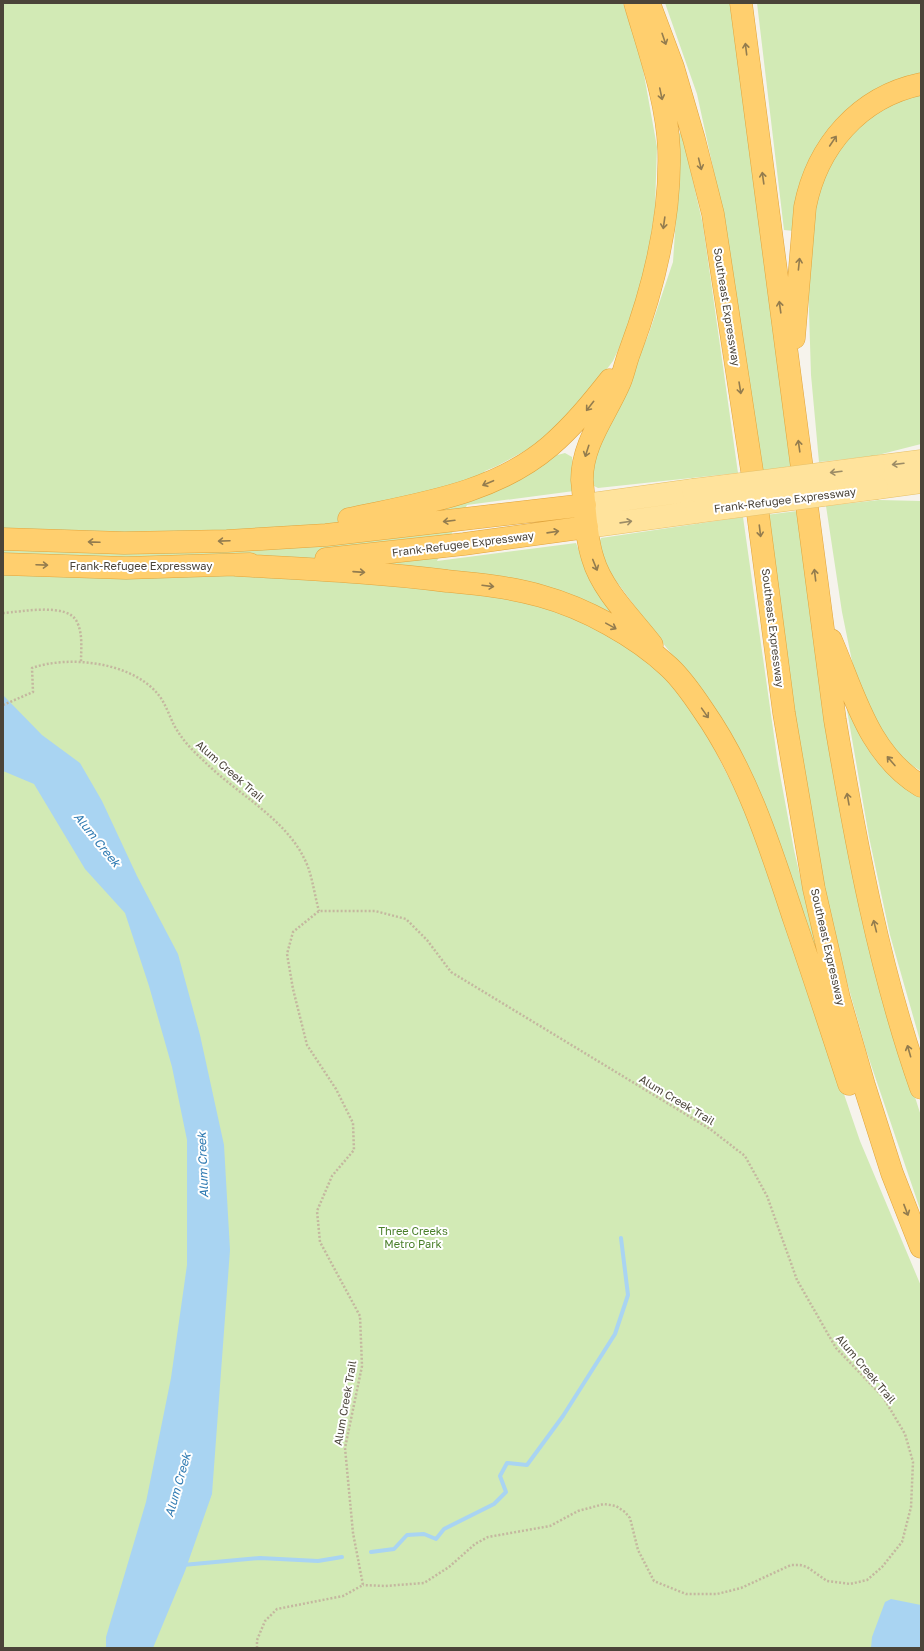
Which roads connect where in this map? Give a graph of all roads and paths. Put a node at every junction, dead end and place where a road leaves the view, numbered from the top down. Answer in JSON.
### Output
{"nodes":[{"id":1,"x":635,"y":3,"type":"edge"},
{"id":2,"x":650,"y":3,"type":"edge"},
{"id":3,"x":741,"y":3,"type":"edge"},
{"id":4,"x":921,"y":84,"type":"edge"},
{"id":5,"x":630,"y":351,"type":"junction"},
{"id":6,"x":791,"y":387,"type":"junction"},
{"id":7,"x":921,"y":461,"type":"edge"},
{"id":8,"x":876,"y":478,"type":"junction"},
{"id":9,"x":921,"y":482,"type":"edge"},
{"id":10,"x":585,"y":505,"type":"junction"},
{"id":11,"x":587,"y":527,"type":"junction"},
{"id":12,"x":263,"y":538,"type":"junction"},
{"id":13,"x":3,"y":539,"type":"edge"},
{"id":14,"x":3,"y":564,"type":"edge"},
{"id":15,"x":236,"y":565,"type":"junction"},
{"id":16,"x":3,"y":613,"type":"edge"},
{"id":17,"x":820,"y":614,"type":"junction"},
{"id":18,"x":81,"y":662,"type":"junction"},
{"id":19,"x":668,"y":666,"type":"junction"},
{"id":20,"x":3,"y":705,"type":"edge"},
{"id":21,"x":921,"y":786,"type":"edge"},
{"id":22,"x":318,"y":911,"type":"junction"},
{"id":23,"x":921,"y":1088,"type":"edge"},
{"id":24,"x":892,"y":1173,"type":"junction"},
{"id":25,"x":921,"y":1246,"type":"edge"},
{"id":26,"x":363,"y":1585,"type":"junction"},
{"id":27,"x":256,"y":1648,"type":"edge"}],
"edges":[{"from":1,"to":5,"type":"highway","one_way":true},
{"from":2,"to":24,"type":"highway","name":"Southeast Expressway","one_way":true},
{"from":6,"to":3,"type":"highway","one_way":true},
{"from":6,"to":4,"type":"highway","one_way":true},
{"from":5,"to":10,"type":"highway","one_way":true},
{"from":5,"to":12,"type":"highway","one_way":true},
{"from":17,"to":6,"type":"highway","one_way":true},
{"from":7,"to":8,"type":"main road","name":"Frank-Refugee Expressway","one_way":true},
{"from":8,"to":9,"type":"main road","name":"Frank-Refugee Expressway"},
{"from":8,"to":10,"type":"main road","name":"Frank-Refugee Expressway","one_way":true,"bridge":true},
{"from":11,"to":8,"type":"main road","name":"Frank-Refugee Expressway","one_way":true,"bridge":true},
{"from":10,"to":11,"type":"highway"},
{"from":10,"to":12,"type":"highway","name":"Frank-Refugee Expressway","one_way":true},
{"from":15,"to":11,"type":"highway","name":"Frank-Refugee Expressway","one_way":true},
{"from":11,"to":19,"type":"highway","one_way":true},
{"from":12,"to":13,"type":"highway","name":"Frank-Refugee Expressway","one_way":true},
{"from":14,"to":15,"type":"highway","name":"Frank-Refugee Expressway","one_way":true},
{"from":15,"to":19,"type":"highway","one_way":true},
{"from":16,"to":18,"type":"path"},
{"from":21,"to":17,"type":"highway","one_way":true},
{"from":23,"to":17,"type":"highway","one_way":true},
{"from":18,"to":20,"type":"path","name":"Alum Creek Trail"},
{"from":18,"to":22,"type":"path","name":"Alum Creek Trail"},
{"from":19,"to":24,"type":"highway","one_way":true},
{"from":22,"to":26,"type":"path","name":"Alum Creek Trail"},
{"from":22,"to":26,"type":"path","name":"Alum Creek Trail"},
{"from":24,"to":25,"type":"highway","name":"Southeast Expressway","one_way":true},
{"from":26,"to":27,"type":"path"}]}
